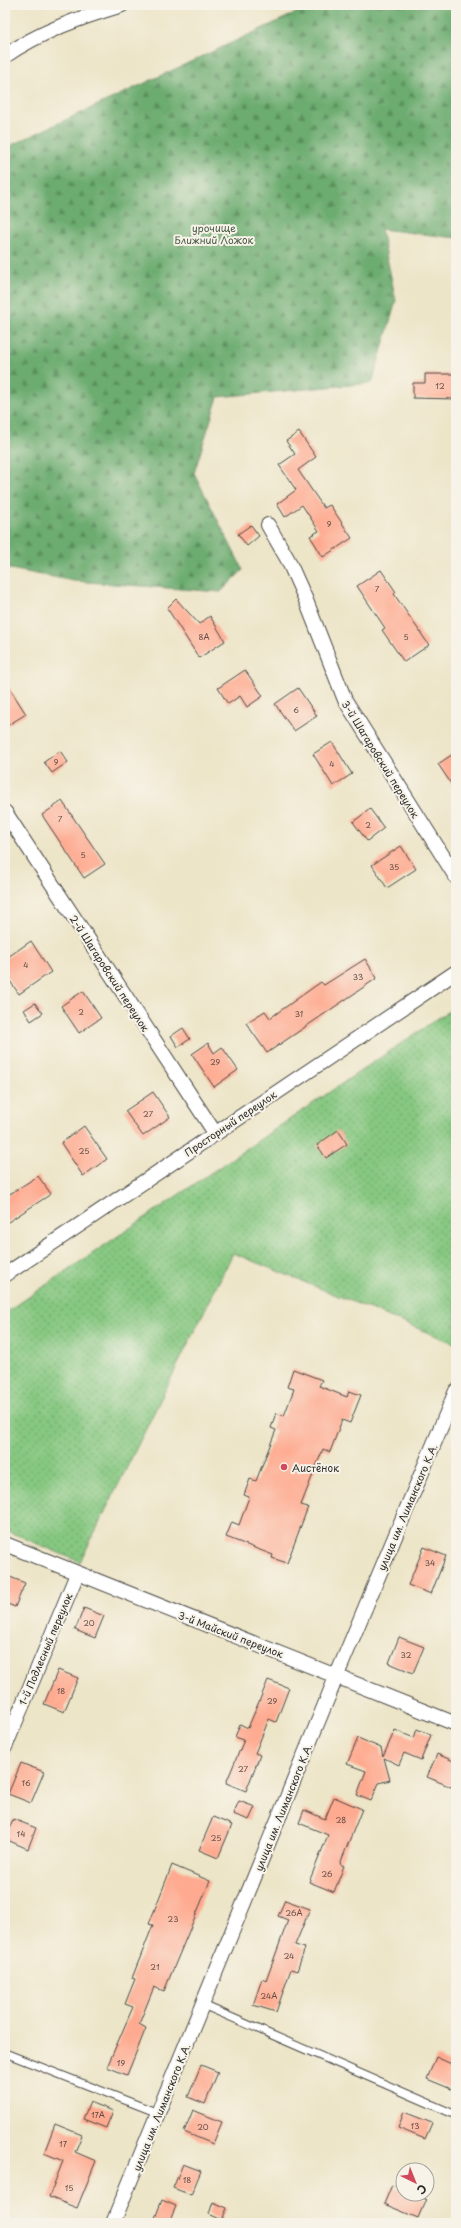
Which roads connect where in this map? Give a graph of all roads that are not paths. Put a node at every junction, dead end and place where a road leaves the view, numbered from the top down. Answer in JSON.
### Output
{"nodes":[{"id":1,"x":122,"y":5,"type":"edge"},
{"id":2,"x":5,"y":56,"type":"edge"},
{"id":3,"x":268,"y":526,"type":"dead end"},
{"id":4,"x":5,"y":812,"type":"edge"},
{"id":5,"x":456,"y":877,"type":"edge"},
{"id":6,"x":456,"y":972,"type":"edge"},
{"id":7,"x":216,"y":1133,"type":"junction"},
{"id":8,"x":5,"y":1275,"type":"edge"},
{"id":9,"x":455,"y":1398,"type":"edge"},
{"id":10,"x":5,"y":1544,"type":"edge"},
{"id":11,"x":77,"y":1574,"type":"junction"},
{"id":12,"x":337,"y":1675,"type":"junction"},
{"id":13,"x":456,"y":1724,"type":"edge"},
{"id":14,"x":5,"y":1747,"type":"edge"},
{"id":15,"x":203,"y":2005,"type":"junction"},
{"id":16,"x":5,"y":2053,"type":"edge"},
{"id":17,"x":158,"y":2113,"type":"junction"},
{"id":18,"x":456,"y":2115,"type":"edge"},
{"id":19,"x":113,"y":2223,"type":"edge"}],
"edges":[{"from":1,"to":2,"type":"street"},
{"from":3,"to":5,"type":"street","name":"3-й Шагаровский переулок"},
{"from":4,"to":7,"type":"street","name":"2-й Шагаровский переулок"},
{"from":6,"to":7,"type":"street","name":"Просторный переулок"},
{"from":7,"to":8,"type":"street","name":"Просторный переулок"},
{"from":9,"to":12,"type":"street","name":"улица им. Лиманского К.А."},
{"from":10,"to":11,"type":"street","name":"3-й Майский переулок"},
{"from":11,"to":12,"type":"street","name":"3-й Майский переулок"},
{"from":11,"to":14,"type":"street","name":"1-й Подлесный переулок"},
{"from":12,"to":13,"type":"street","name":"3-й Майский переулок"},
{"from":12,"to":15,"type":"street","name":"улица им. Лиманского К.А."},
{"from":15,"to":17,"type":"street","name":"улица им. Лиманского К.А."},
{"from":15,"to":18,"type":"lane"},
{"from":16,"to":17,"type":"lane"},
{"from":17,"to":19,"type":"street","name":"улица им. Лиманского К.А."}]}
